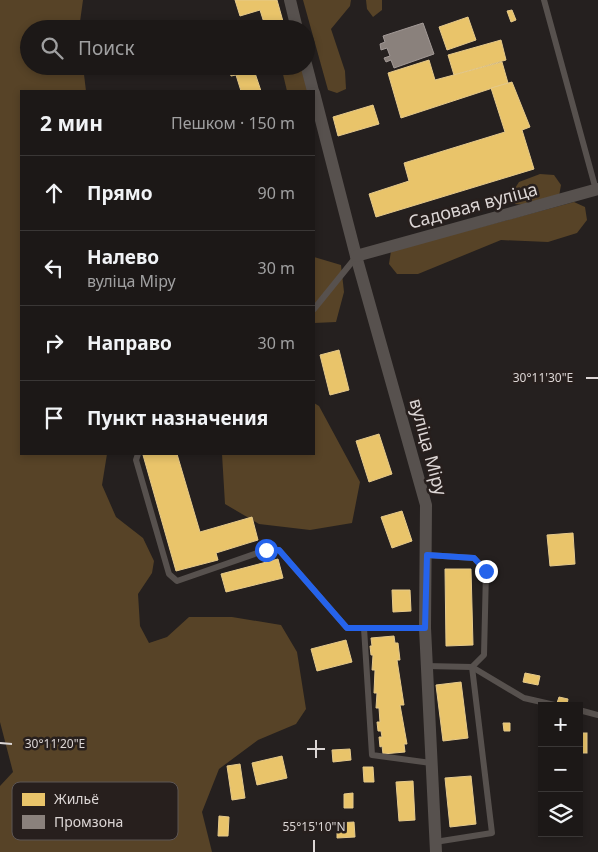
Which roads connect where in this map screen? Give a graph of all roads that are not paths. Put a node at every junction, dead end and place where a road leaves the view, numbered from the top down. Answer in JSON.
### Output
{"nodes":[{"id":1,"x":290,"y":0,"type":"edge"},
{"id":2,"x":544,"y":0,"type":"edge"},
{"id":3,"x":295,"y":20,"type":"edge"},
{"id":4,"x":309,"y":75,"type":"edge"},
{"id":5,"x":312,"y":90,"type":"edge"},
{"id":6,"x":315,"y":102,"type":"edge"},
{"id":7,"x":597,"y":192,"type":"edge"},
{"id":8,"x":356,"y":256,"type":"junction"},
{"id":9,"x":315,"y":308,"type":"edge"},
{"id":10,"x":138,"y":455,"type":"edge"},
{"id":11,"x":427,"y":555,"type":"junction"},
{"id":12,"x":364,"y":628,"type":"junction"},
{"id":13,"x":425,"y":628,"type":"junction"},
{"id":14,"x":426,"y":666,"type":"junction"},
{"id":15,"x":472,"y":667,"type":"junction"},
{"id":16,"x":542,"y":702,"type":"edge"},
{"id":17,"x":583,"y":711,"type":"edge"},
{"id":18,"x":598,"y":715,"type":"edge"},
{"id":19,"x":431,"y":762,"type":"junction"},
{"id":20,"x":436,"y":847,"type":"edge"}],
"edges":[{"from":1,"to":3,"type":"street"},
{"from":2,"to":7,"type":"lane"},
{"from":4,"to":5,"type":"street","name":"вуліца Міру"},
{"from":6,"to":8,"type":"street","name":"вуліца Міру"},
{"from":7,"to":8,"type":"street","name":"Садовая вуліца"},
{"from":8,"to":9,"type":"lane"},
{"from":8,"to":11,"type":"street","name":"вуліца Міру"},
{"from":10,"to":12,"type":"lane"},
{"from":11,"to":13,"type":"street","name":"вуліца Міру"},
{"from":11,"to":15,"type":"lane"},
{"from":12,"to":13,"type":"lane"},
{"from":12,"to":19,"type":"lane"},
{"from":13,"to":14,"type":"street","name":"вуліца Міру"},
{"from":14,"to":15,"type":"lane"},
{"from":14,"to":19,"type":"street","name":"вуліца Міру"},
{"from":15,"to":16,"type":"lane"},
{"from":15,"to":20,"type":"lane"},
{"from":17,"to":18,"type":"lane"},
{"from":19,"to":20,"type":"street","name":"вуліца Міру"}]}
